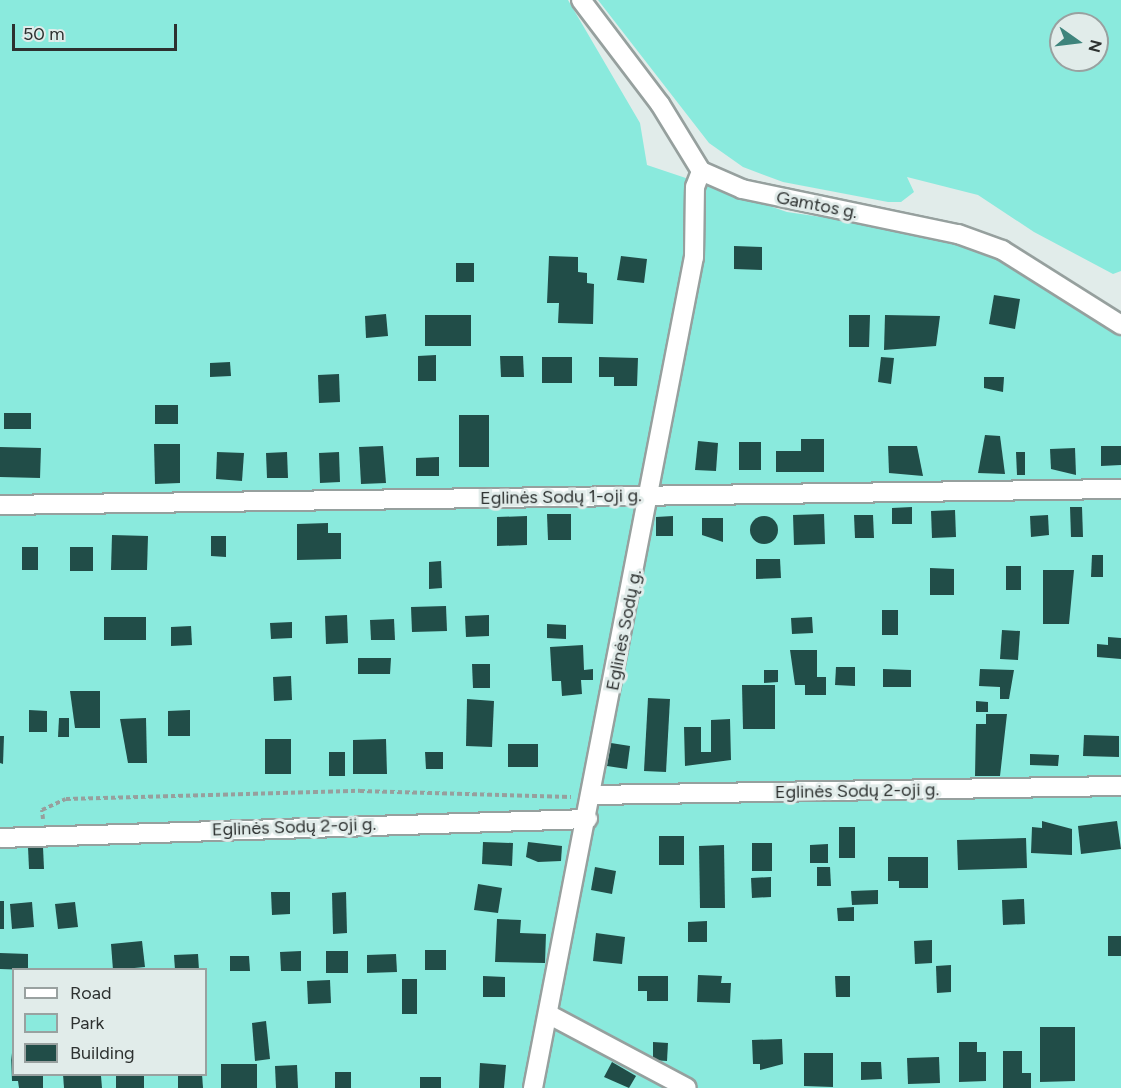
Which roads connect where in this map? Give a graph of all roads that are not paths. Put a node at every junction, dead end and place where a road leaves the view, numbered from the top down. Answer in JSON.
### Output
{"nodes":[{"id":1,"x":581,"y":0,"type":"edge"},
{"id":2,"x":700,"y":171,"type":"junction"},
{"id":3,"x":1121,"y":325,"type":"edge"},
{"id":4,"x":1121,"y":489,"type":"edge"},
{"id":5,"x":650,"y":496,"type":"junction"},
{"id":6,"x":0,"y":505,"type":"edge"},
{"id":7,"x":1121,"y":786,"type":"edge"},
{"id":8,"x":593,"y":795,"type":"junction"},
{"id":9,"x":588,"y":819,"type":"junction"},
{"id":10,"x":0,"y":838,"type":"edge"},
{"id":11,"x":548,"y":1014,"type":"junction"},
{"id":12,"x":533,"y":1088,"type":"edge"},
{"id":13,"x":687,"y":1088,"type":"edge"}],
"edges":[{"from":1,"to":2,"type":"street"},
{"from":2,"to":3,"type":"street","name":"Gamtos g."},
{"from":2,"to":5,"type":"street","name":"Eglinės Sodų g."},
{"from":4,"to":5,"type":"street","name":"Eglinės Sodų 1-oji g."},
{"from":5,"to":6,"type":"street","name":"Eglinės Sodų 1-oji g."},
{"from":5,"to":8,"type":"street","name":"Eglinės Sodų g."},
{"from":7,"to":8,"type":"street","name":"Eglinės Sodų 2-oji g."},
{"from":8,"to":9,"type":"street","name":"Eglinės Sodų g."},
{"from":9,"to":10,"type":"street","name":"Eglinės Sodų 2-oji g."},
{"from":9,"to":11,"type":"street","name":"Eglinės Sodų g."},
{"from":11,"to":12,"type":"street","name":"Eglinės Sodų g."},
{"from":11,"to":13,"type":"street"}]}
